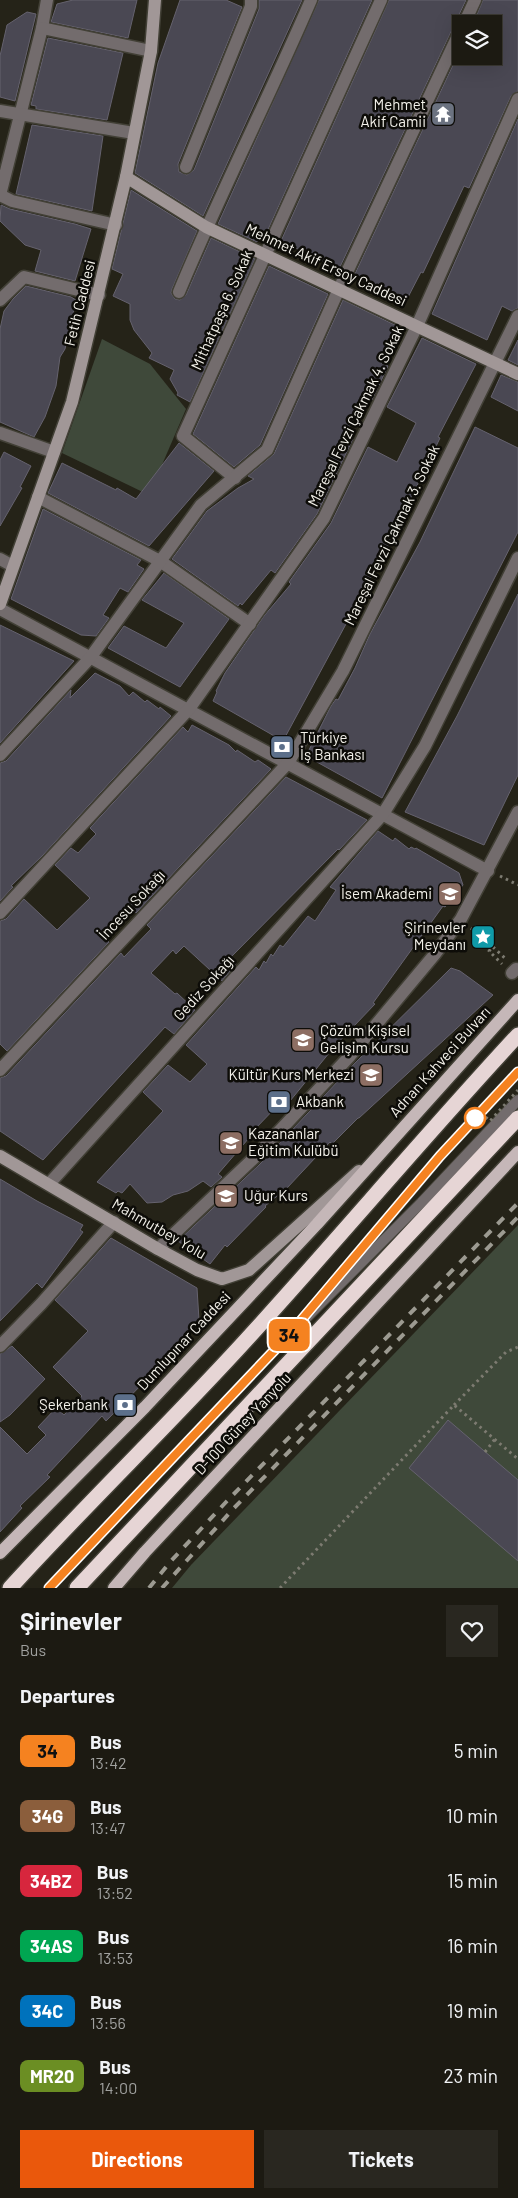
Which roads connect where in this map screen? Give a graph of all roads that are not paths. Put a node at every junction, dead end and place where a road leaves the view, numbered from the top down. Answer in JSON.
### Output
{"nodes":[{"id":1,"x":47,"y":0,"type":"edge"},
{"id":2,"x":155,"y":0,"type":"edge"},
{"id":3,"x":251,"y":0,"type":"edge"},
{"id":4,"x":311,"y":0,"type":"edge"},
{"id":5,"x":381,"y":0,"type":"edge"},
{"id":6,"x":475,"y":0,"type":"edge"},
{"id":7,"x":468,"y":15,"type":"edge"},
{"id":8,"x":42,"y":28,"type":"junction"},
{"id":9,"x":452,"y":48,"type":"edge"},
{"id":10,"x":151,"y":51,"type":"junction"},
{"id":11,"x":518,"y":99,"type":"edge"},
{"id":12,"x":0,"y":111,"type":"edge"},
{"id":13,"x":19,"y":116,"type":"junction"},
{"id":14,"x":134,"y":133,"type":"junction"},
{"id":15,"x":186,"y":167,"type":"dead end"},
{"id":16,"x":126,"y":177,"type":"junction"},
{"id":17,"x":116,"y":225,"type":"junction"},
{"id":18,"x":206,"y":226,"type":"junction"},
{"id":19,"x":266,"y":255,"type":"junction"},
{"id":20,"x":339,"y":289,"type":"junction"},
{"id":21,"x":179,"y":292,"type":"dead end"},
{"id":22,"x":99,"y":295,"type":"junction"},
{"id":23,"x":0,"y":300,"type":"edge"},
{"id":24,"x":518,"y":316,"type":"edge"},
{"id":25,"x":418,"y":326,"type":"junction"},
{"id":26,"x":496,"y":363,"type":"junction"},
{"id":27,"x":518,"y":374,"type":"edge"},
{"id":28,"x":0,"y":433,"type":"edge"},
{"id":29,"x":54,"y":452,"type":"junction"},
{"id":30,"x":235,"y":478,"type":"junction"},
{"id":31,"x":38,"y":497,"type":"junction"},
{"id":32,"x":518,"y":558,"type":"edge"},
{"id":33,"x":0,"y":559,"type":"edge"},
{"id":34,"x":160,"y":561,"type":"junction"},
{"id":35,"x":14,"y":566,"type":"junction"},
{"id":36,"x":0,"y":604,"type":"edge"},
{"id":37,"x":0,"y":609,"type":"edge"},
{"id":38,"x":250,"y":624,"type":"junction"},
{"id":39,"x":90,"y":658,"type":"junction"},
{"id":40,"x":189,"y":709,"type":"junction"},
{"id":41,"x":0,"y":755,"type":"edge"},
{"id":42,"x":288,"y":763,"type":"junction"},
{"id":43,"x":518,"y":812,"type":"edge"},
{"id":44,"x":383,"y":814,"type":"junction"},
{"id":45,"x":488,"y":871,"type":"junction"},
{"id":46,"x":0,"y":913,"type":"edge"},
{"id":47,"x":518,"y":1000,"type":"edge"},
{"id":48,"x":518,"y":1036,"type":"edge"},
{"id":49,"x":0,"y":1070,"type":"edge"},
{"id":50,"x":518,"y":1070,"type":"edge"},
{"id":51,"x":518,"y":1100,"type":"edge"},
{"id":52,"x":518,"y":1118,"type":"edge"},
{"id":53,"x":387,"y":1146,"type":"junction"},
{"id":54,"x":518,"y":1152,"type":"edge"},
{"id":55,"x":2,"y":1160,"type":"edge"},
{"id":56,"x":49,"y":1184,"type":"junction"},
{"id":57,"x":114,"y":1222,"type":"junction"},
{"id":58,"x":158,"y":1249,"type":"junction"},
{"id":59,"x":287,"y":1337,"type":"junction"},
{"id":60,"x":0,"y":1346,"type":"edge"},
{"id":61,"x":62,"y":1531,"type":"junction"},
{"id":62,"x":0,"y":1553,"type":"edge"},
{"id":63,"x":0,"y":1583,"type":"edge"},
{"id":64,"x":10,"y":1588,"type":"edge"},
{"id":65,"x":49,"y":1588,"type":"edge"},
{"id":66,"x":78,"y":1588,"type":"edge"},
{"id":67,"x":114,"y":1588,"type":"edge"}],
"edges":[{"from":1,"to":8,"type":"street"},
{"from":2,"to":10,"type":"street","name":"Fetih Caddesi"},
{"from":3,"to":15,"type":"street"},
{"from":4,"to":18,"type":"street"},
{"from":5,"to":19,"type":"street","name":"Mithatpaşa 6. Sokak"},
{"from":6,"to":7,"type":"street"},
{"from":8,"to":10,"type":"street"},
{"from":8,"to":13,"type":"street"},
{"from":9,"to":20,"type":"street"},
{"from":10,"to":14,"type":"street","name":"Fetih Caddesi"},
{"from":11,"to":25,"type":"street","name":"Mareşal Fevzi Çakmak 4. Sokak"},
{"from":12,"to":13,"type":"street"},
{"from":13,"to":14,"type":"street"},
{"from":13,"to":17,"type":"street"},
{"from":14,"to":16,"type":"street","name":"Fetih Caddesi"},
{"from":16,"to":17,"type":"street","name":"Fetih Caddesi"},
{"from":16,"to":18,"type":"street","name":"Mehmet Akif Ersoy Caddesi"},
{"from":17,"to":22,"type":"street","name":"Fetih Caddesi"},
{"from":18,"to":19,"type":"street","name":"Mehmet Akif Ersoy Caddesi"},
{"from":18,"to":21,"type":"street"},
{"from":19,"to":20,"type":"street","name":"Mehmet Akif Ersoy Caddesi"},
{"from":19,"to":30,"type":"street","name":"Mithatpaşa 6. Sokak"},
{"from":20,"to":25,"type":"street","name":"Mehmet Akif Ersoy Caddesi"},
{"from":20,"to":30,"type":"street"},
{"from":22,"to":23,"type":"street"},
{"from":22,"to":29,"type":"street","name":"Fetih Caddesi"},
{"from":24,"to":26,"type":"street","name":"Mareşal Fevzi Çakmak 3. Sokak"},
{"from":25,"to":26,"type":"street","name":"Mehmet Akif Ersoy Caddesi"},
{"from":25,"to":38,"type":"street","name":"Mareşal Fevzi Çakmak 4. Sokak"},
{"from":26,"to":27,"type":"street","name":"Mehmet Akif Ersoy Caddesi"},
{"from":26,"to":42,"type":"street","name":"Mareşal Fevzi Çakmak 3. Sokak"},
{"from":28,"to":29,"type":"street"},
{"from":29,"to":31,"type":"street","name":"Fetih Caddesi"},
{"from":30,"to":34,"type":"street"},
{"from":31,"to":34,"type":"street"},
{"from":31,"to":35,"type":"street","name":"Fetih Caddesi"},
{"from":32,"to":44,"type":"street","name":"Gediz Sokağı"},
{"from":33,"to":35,"type":"street"},
{"from":34,"to":38,"type":"street"},
{"from":34,"to":39,"type":"street"},
{"from":35,"to":36,"type":"street","name":"Fetih Caddesi"},
{"from":37,"to":39,"type":"street"},
{"from":38,"to":40,"type":"street","name":"Mareşal Fevzi Çakmak 4. Sokak"},
{"from":39,"to":40,"type":"street"},
{"from":39,"to":41,"type":"street"},
{"from":40,"to":42,"type":"street"},
{"from":40,"to":46,"type":"street","name":"Mareşal Fevzi Çakmak 4. Sokak"},
{"from":42,"to":44,"type":"street"},
{"from":42,"to":49,"type":"street","name":"İncesu Sokağı"},
{"from":43,"to":45,"type":"street"},
{"from":44,"to":45,"type":"street"},
{"from":44,"to":56,"type":"street","name":"Gediz Sokağı"},
{"from":45,"to":58,"type":"street"},
{"from":47,"to":53,"type":"main road","name":"Adnan Kahveci Bulvarı"},
{"from":48,"to":61,"type":"highway"},
{"from":50,"to":59,"type":"lane"},
{"from":51,"to":59,"type":"lane"},
{"from":52,"to":66,"type":"highway"},
{"from":53,"to":58,"type":"street","name":"Mahmutbey Yolu"},
{"from":53,"to":62,"type":"main road","name":"Dumlupınar Caddesi"},
{"from":54,"to":67,"type":"main road","name":"D-100 Güney Yanyolu"},
{"from":55,"to":56,"type":"street","name":"Mahmutbey Yolu"},
{"from":56,"to":57,"type":"street","name":"Mahmutbey Yolu"},
{"from":57,"to":58,"type":"street","name":"Mahmutbey Yolu"},
{"from":57,"to":60,"type":"street"},
{"from":59,"to":65,"type":"lane"},
{"from":61,"to":63,"type":"highway"},
{"from":61,"to":64,"type":"highway"}]}
